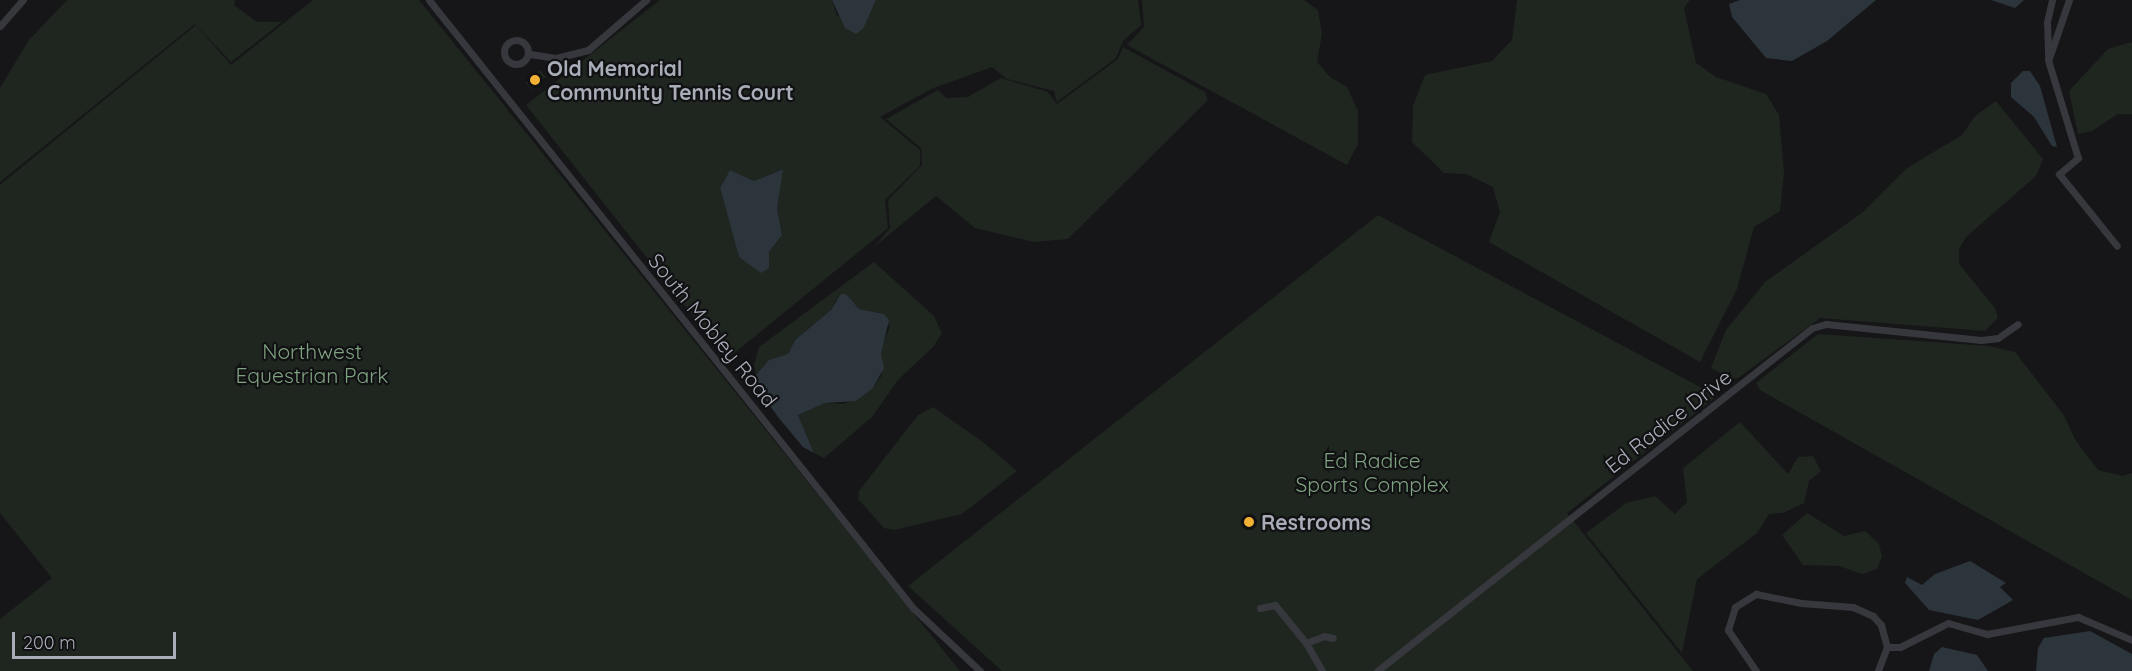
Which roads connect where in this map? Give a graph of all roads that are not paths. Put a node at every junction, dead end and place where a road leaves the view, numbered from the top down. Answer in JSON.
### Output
{"nodes":[{"id":1,"x":23,"y":0,"type":"edge"},
{"id":2,"x":429,"y":0,"type":"edge"},
{"id":3,"x":646,"y":0,"type":"edge"},
{"id":4,"x":2052,"y":0,"type":"edge"},
{"id":5,"x":2069,"y":0,"type":"edge"},
{"id":6,"x":0,"y":26,"type":"edge"},
{"id":7,"x":530,"y":54,"type":"dead end"},
{"id":8,"x":2048,"y":60,"type":"junction"},
{"id":9,"x":2117,"y":246,"type":"dead end"},
{"id":10,"x":2018,"y":324,"type":"dead end"},
{"id":11,"x":1260,"y":608,"type":"dead end"},
{"id":12,"x":1333,"y":639,"type":"dead end"},
{"id":13,"x":2132,"y":640,"type":"edge"},
{"id":14,"x":1306,"y":642,"type":"junction"},
{"id":15,"x":1887,"y":647,"type":"junction"},
{"id":16,"x":1320,"y":670,"type":"edge"},
{"id":17,"x":981,"y":671,"type":"edge"},
{"id":18,"x":1377,"y":671,"type":"edge"},
{"id":19,"x":1756,"y":671,"type":"edge"},
{"id":20,"x":1878,"y":671,"type":"edge"}],
"edges":[{"from":1,"to":6,"type":"street"},
{"from":2,"to":17,"type":"street","name":"South Mobley Road"},
{"from":3,"to":7,"type":"street"},
{"from":4,"to":8,"type":"street"},
{"from":5,"to":8,"type":"street"},
{"from":8,"to":9,"type":"street"},
{"from":10,"to":18,"type":"street","name":"Ed Radice Drive"},
{"from":11,"to":14,"type":"street"},
{"from":12,"to":14,"type":"street"},
{"from":13,"to":15,"type":"street"},
{"from":14,"to":16,"type":"street"},
{"from":15,"to":19,"type":"street"},
{"from":15,"to":20,"type":"street"}]}
